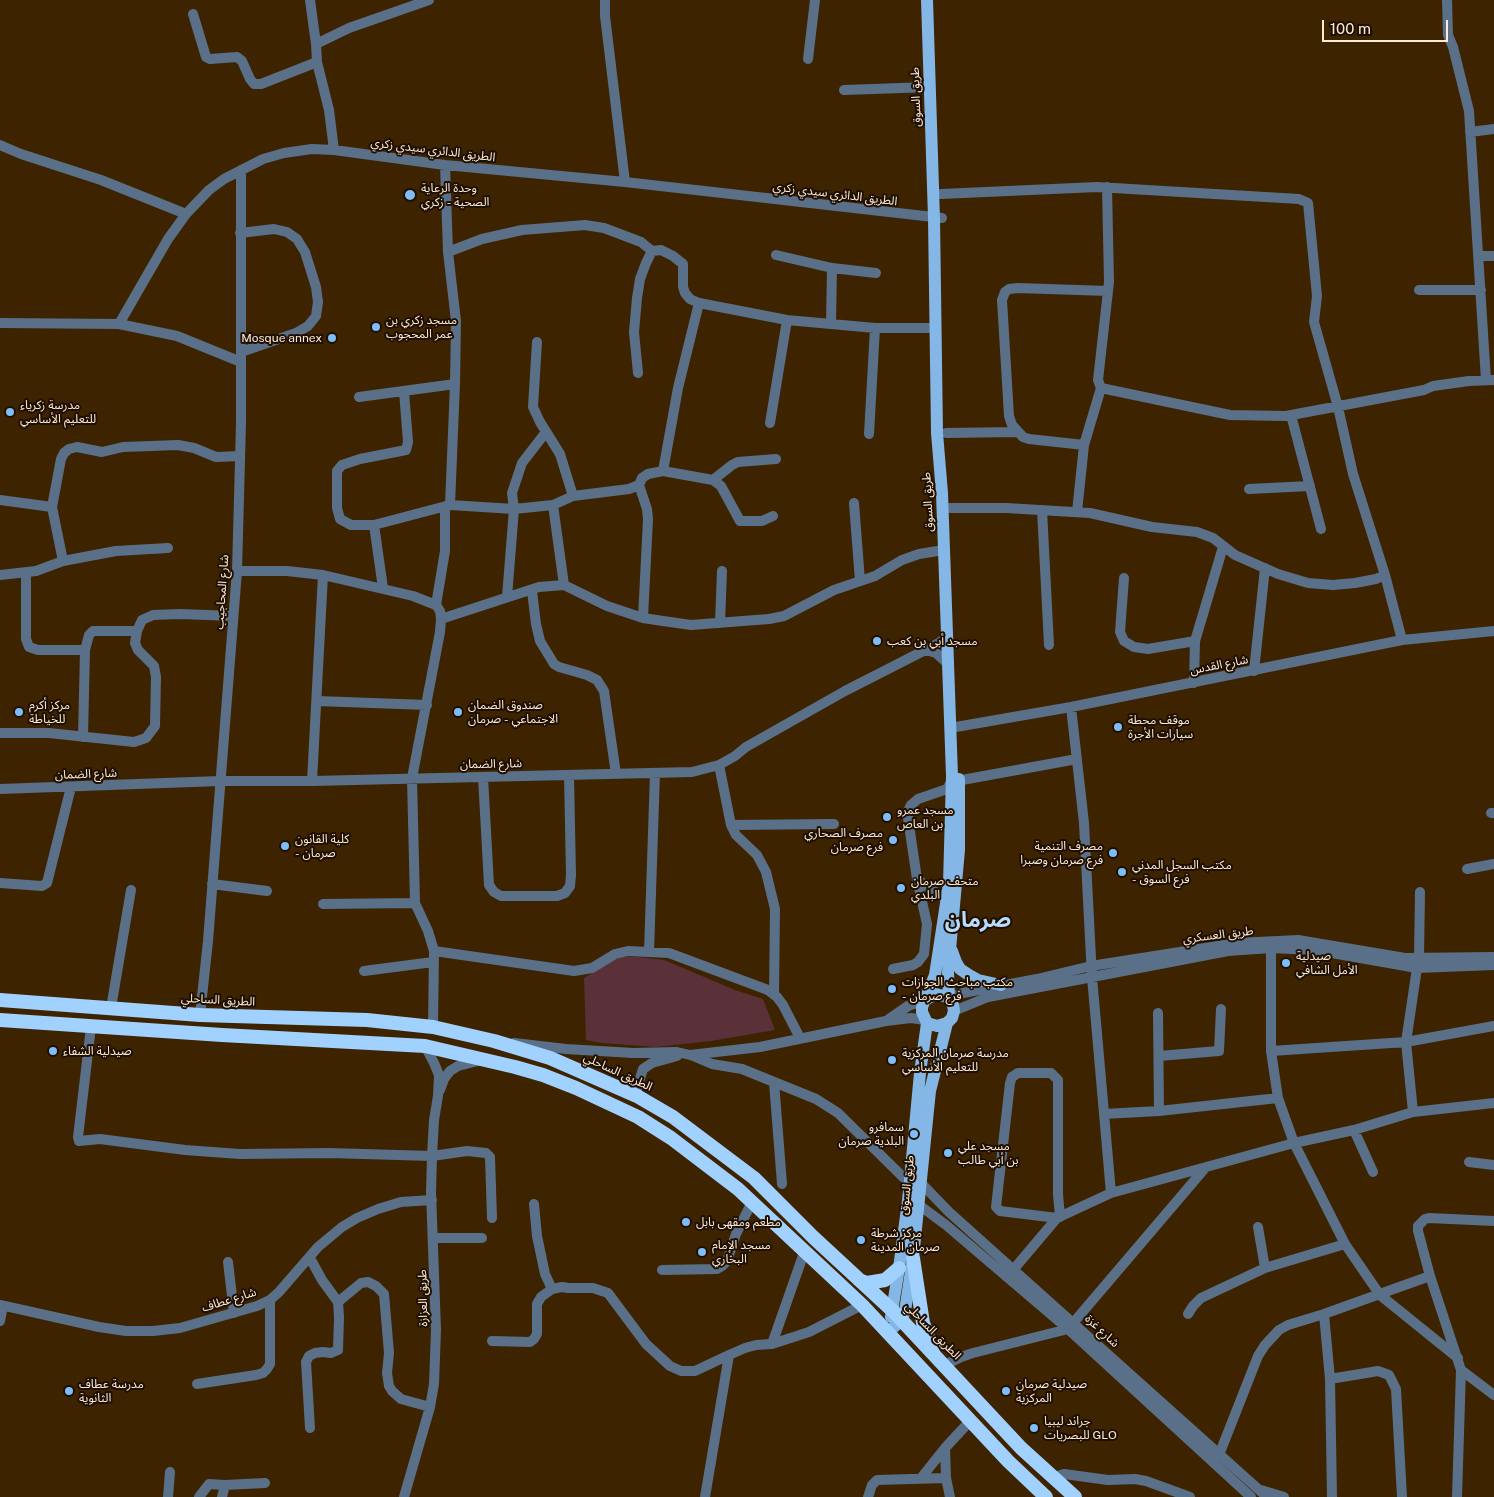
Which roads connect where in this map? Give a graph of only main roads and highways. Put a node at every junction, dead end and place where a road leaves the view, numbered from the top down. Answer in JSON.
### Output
{"nodes":[{"id":1,"x":928,"y":0,"type":"edge"},
{"id":2,"x":936,"y":0,"type":"edge"},
{"id":3,"x":938,"y":218,"type":"junction"},
{"id":4,"x":953,"y":728,"type":"junction"},
{"id":5,"x":955,"y":782,"type":"junction"},
{"id":6,"x":951,"y":947,"type":"junction"},
{"id":7,"x":1001,"y":985,"type":"road end"},
{"id":8,"x":949,"y":998,"type":"junction"},
{"id":9,"x":2,"y":1000,"type":"edge"},
{"id":10,"x":925,"y":1000,"type":"junction"},
{"id":11,"x":2,"y":1020,"type":"edge"},
{"id":12,"x":926,"y":1022,"type":"junction"},
{"id":13,"x":947,"y":1024,"type":"junction"},
{"id":14,"x":915,"y":1183,"type":"junction"},
{"id":15,"x":913,"y":1203,"type":"junction"},
{"id":16,"x":913,"y":1258,"type":"junction"},
{"id":17,"x":899,"y":1268,"type":"junction"},
{"id":18,"x":859,"y":1280,"type":"junction"},
{"id":19,"x":897,"y":1316,"type":"junction"},
{"id":20,"x":888,"y":1332,"type":"junction"},
{"id":21,"x":940,"y":1360,"type":"junction"},
{"id":22,"x":1021,"y":1448,"type":"junction"},
{"id":23,"x":1008,"y":1461,"type":"junction"},
{"id":24,"x":1046,"y":1497,"type":"edge"},
{"id":25,"x":1075,"y":1497,"type":"edge"}],
"edges":[{"from":1,"to":3,"type":"main road","name":"طريق السوق"},
{"from":2,"to":3,"type":"main road","name":"طريق السوق"},
{"from":3,"to":4,"type":"main road","name":"طريق السوق"},
{"from":3,"to":4,"type":"main road","name":"طريق السوق"},
{"from":4,"to":5,"type":"main road","name":"طريق السوق"},
{"from":5,"to":6,"type":"main road","name":"طريق السوق"},
{"from":5,"to":10,"type":"main road","name":"طريق السوق"},
{"from":6,"to":7,"type":"main road"},
{"from":6,"to":8,"type":"main road","name":"طريق السوق"},
{"from":8,"to":10,"type":"main road"},
{"from":8,"to":13,"type":"main road"},
{"from":9,"to":11,"type":"highway"},
{"from":9,"to":18,"type":"highway","name":"الطريق الساحلي"},
{"from":10,"to":12,"type":"main road"},
{"from":11,"to":20,"type":"highway"},
{"from":12,"to":13,"type":"main road"},
{"from":12,"to":14,"type":"main road","name":"طريق السوق"},
{"from":13,"to":14,"type":"main road","name":"طريق السوق"},
{"from":14,"to":15,"type":"main road","name":"طريق السوق"},
{"from":15,"to":16,"type":"main road","name":"طريق السوق"},
{"from":15,"to":17,"type":"main road","name":"طريق السوق"},
{"from":16,"to":19,"type":"main road","name":"طريق السوق"},
{"from":16,"to":21,"type":"highway"},
{"from":17,"to":18,"type":"highway"},
{"from":17,"to":19,"type":"main road","name":"طريق السوق"},
{"from":18,"to":19,"type":"highway","name":"الطريق الساحلي"},
{"from":19,"to":20,"type":"main road"},
{"from":19,"to":21,"type":"highway","name":"الطريق الساحلي"},
{"from":20,"to":23,"type":"highway"},
{"from":21,"to":22,"type":"highway","name":"الطريق الساحلي"},
{"from":22,"to":23,"type":"highway"},
{"from":22,"to":25,"type":"highway","name":"الطريق الساحلي"},
{"from":23,"to":24,"type":"highway"}]}
